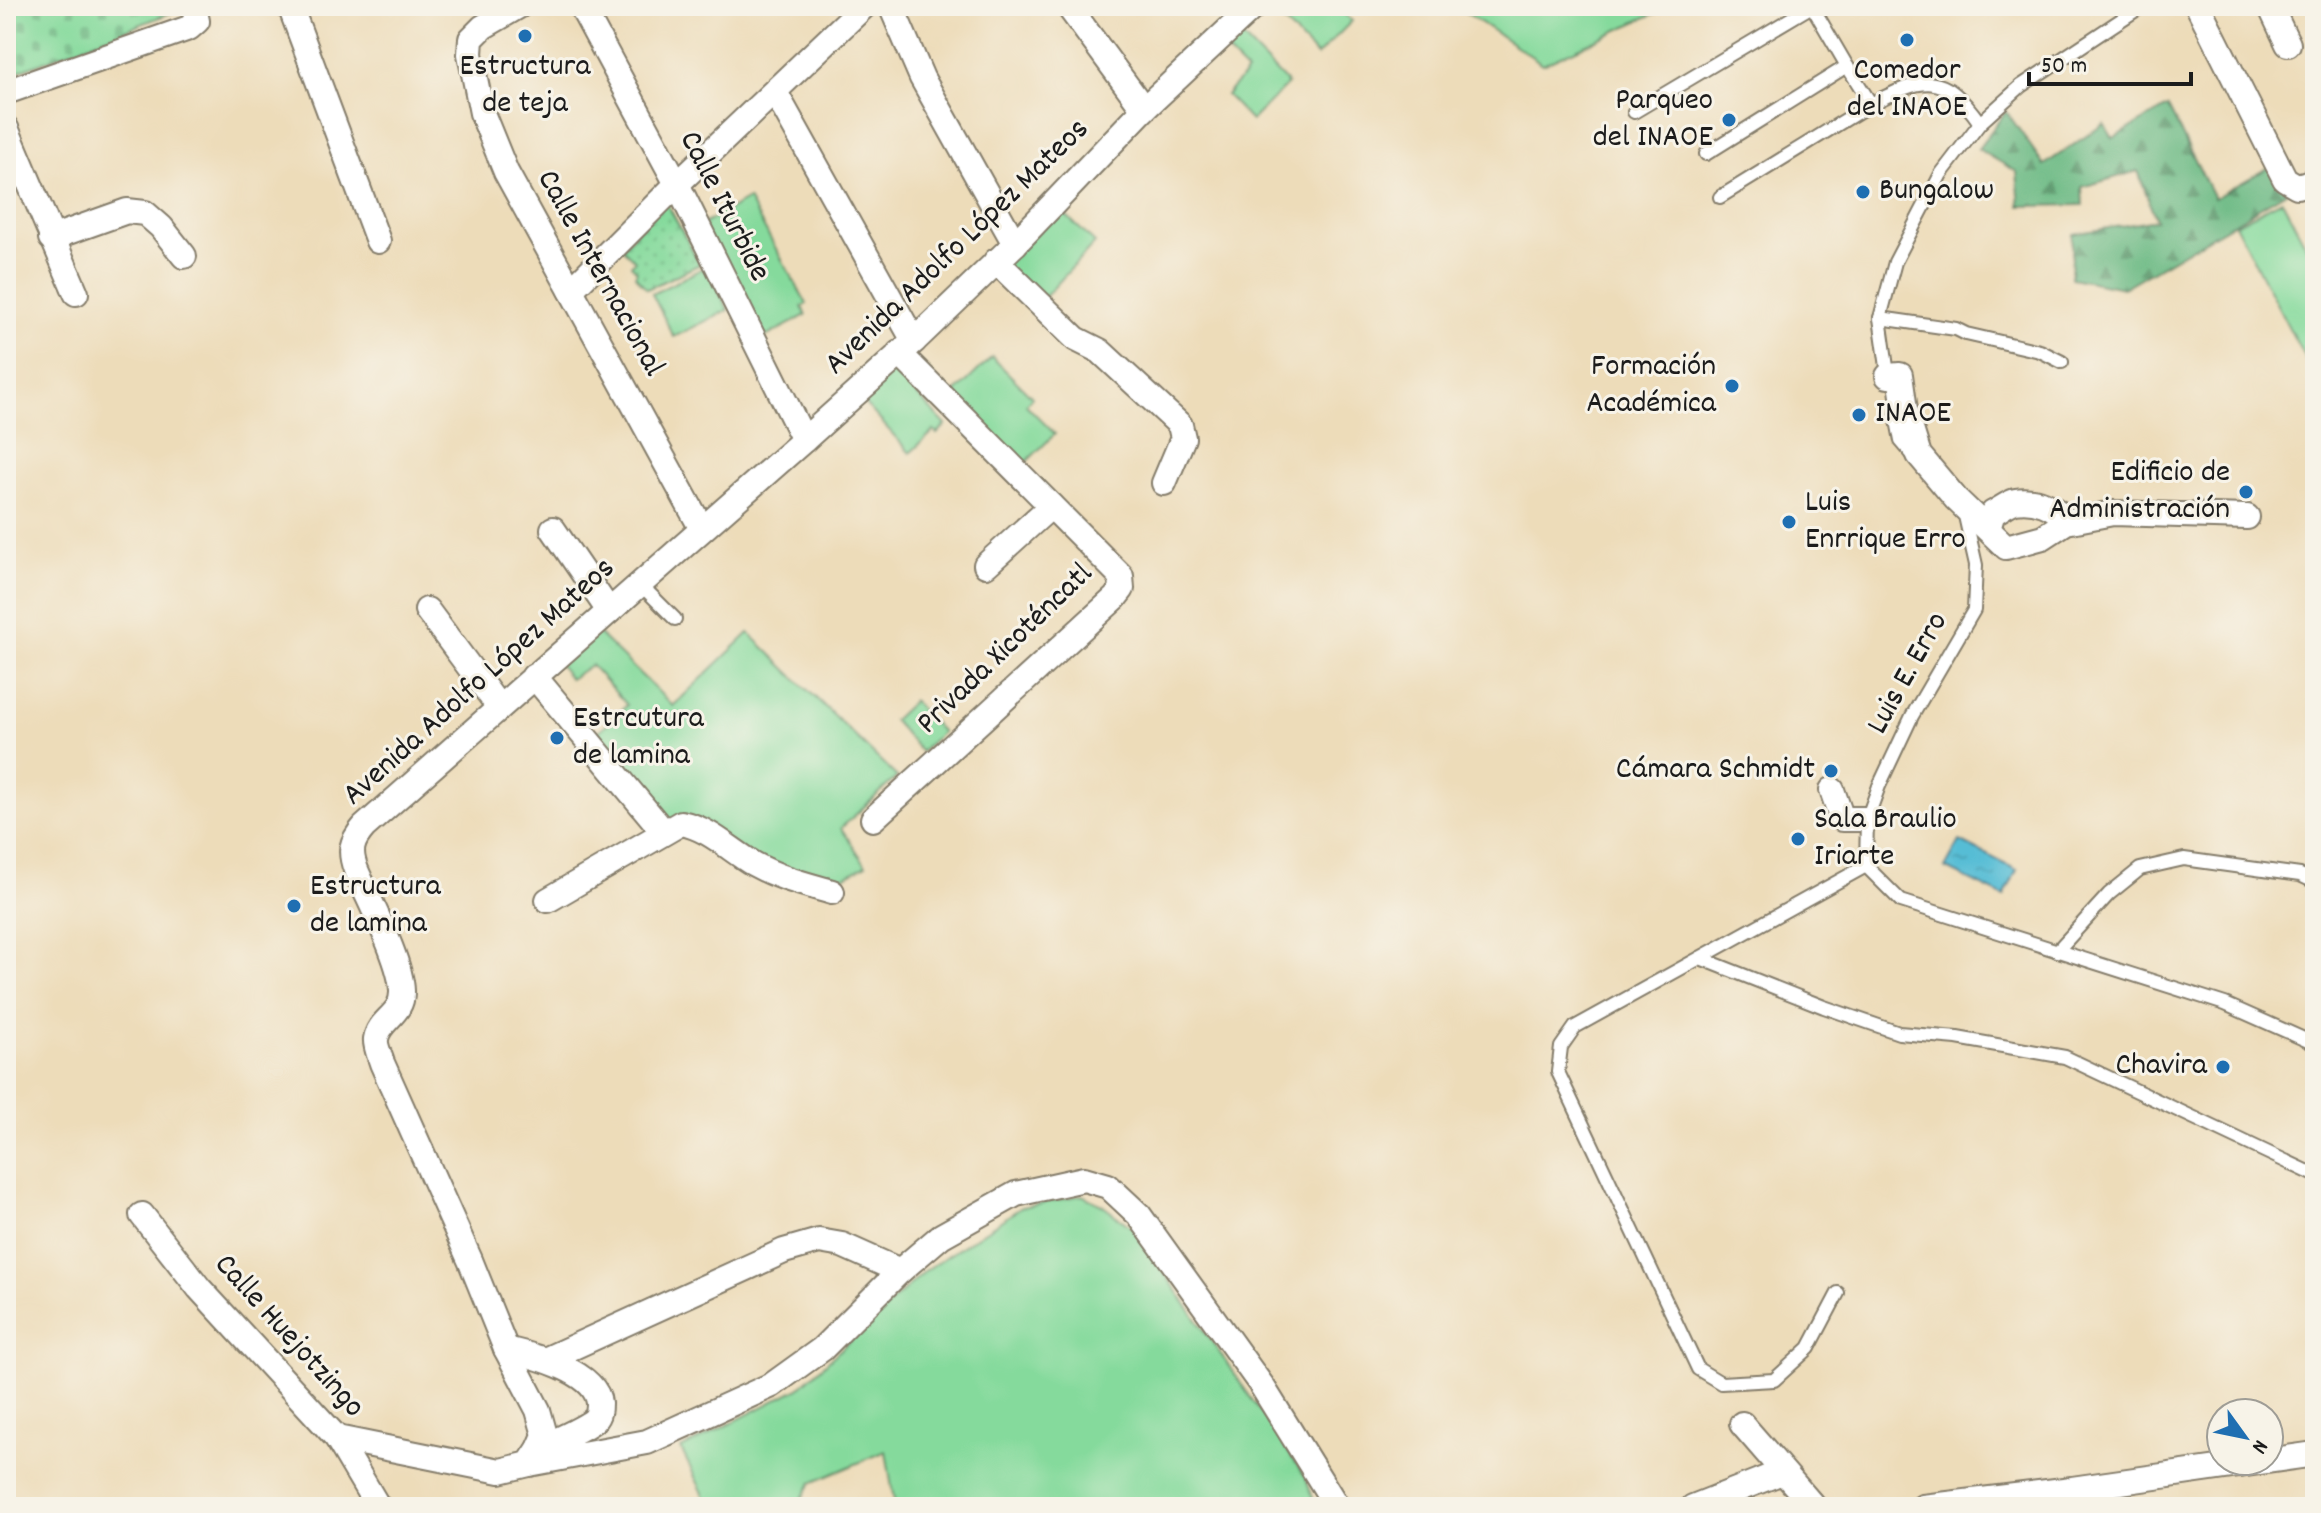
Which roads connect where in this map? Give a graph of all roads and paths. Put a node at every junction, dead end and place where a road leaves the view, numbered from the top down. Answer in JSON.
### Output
{"nodes":[{"id":1,"x":290,"y":6,"type":"edge"},
{"id":2,"x":519,"y":6,"type":"edge"},
{"id":3,"x":581,"y":6,"type":"edge"},
{"id":4,"x":864,"y":6,"type":"edge"},
{"id":5,"x":891,"y":6,"type":"edge"},
{"id":6,"x":1068,"y":6,"type":"edge"},
{"id":7,"x":1254,"y":6,"type":"edge"},
{"id":8,"x":2142,"y":6,"type":"edge"},
{"id":9,"x":2198,"y":6,"type":"edge"},
{"id":10,"x":2270,"y":6,"type":"edge"},
{"id":11,"x":196,"y":14,"type":"edge"},
{"id":12,"x":2288,"y":44,"type":"dead end"},
{"id":13,"x":1847,"y":66,"type":"junction"},
{"id":14,"x":6,"y":92,"type":"edge"},
{"id":15,"x":775,"y":92,"type":"junction"},
{"id":16,"x":1871,"y":104,"type":"junction"},
{"id":17,"x":1144,"y":109,"type":"junction"},
{"id":18,"x":1634,"y":112,"type":"dead end"},
{"id":19,"x":1980,"y":123,"type":"junction"},
{"id":20,"x":6,"y":128,"type":"edge"},
{"id":21,"x":1706,"y":154,"type":"dead end"},
{"id":22,"x":2315,"y":181,"type":"edge"},
{"id":23,"x":677,"y":184,"type":"junction"},
{"id":24,"x":1720,"y":197,"type":"dead end"},
{"id":25,"x":51,"y":238,"type":"junction"},
{"id":26,"x":378,"y":241,"type":"dead end"},
{"id":27,"x":1015,"y":244,"type":"junction"},
{"id":28,"x":184,"y":256,"type":"dead end"},
{"id":29,"x":996,"y":261,"type":"junction"},
{"id":30,"x":571,"y":290,"type":"junction"},
{"id":31,"x":76,"y":293,"type":"dead end"},
{"id":32,"x":1880,"y":318,"type":"junction"},
{"id":33,"x":906,"y":347,"type":"junction"},
{"id":34,"x":2062,"y":362,"type":"dead end"},
{"id":35,"x":1888,"y":376,"type":"joint"},
{"id":36,"x":804,"y":440,"type":"junction"},
{"id":37,"x":1164,"y":483,"type":"dead end"},
{"id":38,"x":2011,"y":493,"type":"dead end"},
{"id":39,"x":1051,"y":506,"type":"junction"},
{"id":40,"x":2247,"y":517,"type":"dead end"},
{"id":41,"x":1975,"y":519,"type":"junction"},
{"id":42,"x":2066,"y":522,"type":"junction"},
{"id":43,"x":553,"y":529,"type":"dead end"},
{"id":44,"x":702,"y":529,"type":"junction"},
{"id":45,"x":986,"y":565,"type":"dead end"},
{"id":46,"x":640,"y":584,"type":"junction"},
{"id":47,"x":427,"y":610,"type":"dead end"},
{"id":48,"x":609,"y":611,"type":"junction"},
{"id":49,"x":675,"y":619,"type":"dead end"},
{"id":50,"x":534,"y":676,"type":"junction"},
{"id":51,"x":499,"y":707,"type":"junction"},
{"id":52,"x":1832,"y":790,"type":"dead end"},
{"id":53,"x":873,"y":819,"type":"dead end"},
{"id":54,"x":1867,"y":819,"type":"junction"},
{"id":55,"x":664,"y":832,"type":"junction"},
{"id":56,"x":1866,"y":866,"type":"junction"},
{"id":57,"x":2315,"y":882,"type":"edge"},
{"id":58,"x":832,"y":892,"type":"dead end"},
{"id":59,"x":548,"y":900,"type":"dead end"},
{"id":60,"x":2057,"y":951,"type":"junction"},
{"id":61,"x":1700,"y":958,"type":"junction"},
{"id":62,"x":2315,"y":1044,"type":"edge"},
{"id":63,"x":2315,"y":1175,"type":"edge"},
{"id":64,"x":142,"y":1215,"type":"dead end"},
{"id":65,"x":900,"y":1271,"type":"junction"},
{"id":66,"x":1838,"y":1293,"type":"dead end"},
{"id":67,"x":506,"y":1349,"type":"junction"},
{"id":68,"x":547,"y":1359,"type":"junction"},
{"id":69,"x":1742,"y":1424,"type":"dead end"},
{"id":70,"x":337,"y":1438,"type":"junction"},
{"id":71,"x":2315,"y":1454,"type":"edge"},
{"id":72,"x":534,"y":1456,"type":"junction"},
{"id":73,"x":1782,"y":1472,"type":"junction"},
{"id":74,"x":378,"y":1507,"type":"edge"},
{"id":75,"x":1335,"y":1507,"type":"edge"},
{"id":76,"x":1693,"y":1507,"type":"edge"},
{"id":77,"x":1814,"y":1507,"type":"edge"},
{"id":78,"x":1923,"y":1507,"type":"edge"}],
"edges":[{"from":1,"to":26,"type":"street"},
{"from":2,"to":30,"type":"street","name":"Calle Internacional"},
{"from":3,"to":23,"type":"street","name":"Calle Iturbide"},
{"from":4,"to":15,"type":"street"},
{"from":5,"to":27,"type":"street"},
{"from":6,"to":17,"type":"street"},
{"from":7,"to":17,"type":"street","name":"Avenida Adolfo López Mateos"},
{"from":8,"to":19,"type":"lane"},
{"from":9,"to":22,"type":"street"},
{"from":10,"to":12,"type":"street"},
{"from":11,"to":14,"type":"street"},
{"from":13,"to":16,"type":"lane"},
{"from":13,"to":18,"type":"lane"},
{"from":13,"to":21,"type":"lane"},
{"from":15,"to":23,"type":"street"},
{"from":15,"to":33,"type":"street","name":"Privada Xicoténcatl"},
{"from":16,"to":19,"type":"lane"},
{"from":16,"to":24,"type":"lane"},
{"from":17,"to":27,"type":"street","name":"Avenida Adolfo López Mateos"},
{"from":19,"to":32,"type":"lane"},
{"from":20,"to":25,"type":"street"},
{"from":23,"to":30,"type":"street"},
{"from":23,"to":36,"type":"street","name":"Calle Iturbide"},
{"from":25,"to":28,"type":"street"},
{"from":25,"to":31,"type":"street"},
{"from":27,"to":29,"type":"street","name":"Avenida Adolfo López Mateos"},
{"from":29,"to":33,"type":"street","name":"Avenida Adolfo López Mateos"},
{"from":29,"to":37,"type":"street"},
{"from":30,"to":44,"type":"street","name":"Calle Internacional"},
{"from":32,"to":34,"type":"lane"},
{"from":32,"to":35,"type":"lane"},
{"from":33,"to":36,"type":"street","name":"Avenida Adolfo López Mateos"},
{"from":33,"to":39,"type":"street","name":"Privada Xicoténcatl"},
{"from":35,"to":41,"type":"street"},
{"from":36,"to":44,"type":"street","name":"Avenida Adolfo López Mateos"},
{"from":38,"to":41,"type":"lane"},
{"from":39,"to":45,"type":"street"},
{"from":39,"to":53,"type":"street","name":"Privada Xicoténcatl"},
{"from":40,"to":42,"type":"street"},
{"from":41,"to":42,"type":"street"},
{"from":41,"to":42,"type":"street"},
{"from":41,"to":54,"type":"lane","name":"Luis E. Erro"},
{"from":43,"to":48,"type":"street"},
{"from":44,"to":46,"type":"street","name":"Avenida Adolfo López Mateos"},
{"from":46,"to":48,"type":"street","name":"Avenida Adolfo López Mateos"},
{"from":46,"to":49,"type":"lane"},
{"from":47,"to":51,"type":"street"},
{"from":48,"to":50,"type":"street","name":"Avenida Adolfo López Mateos"},
{"from":50,"to":51,"type":"street","name":"Avenida Adolfo López Mateos"},
{"from":50,"to":55,"type":"street"},
{"from":51,"to":67,"type":"street","name":"Avenida Adolfo López Mateos"},
{"from":52,"to":54,"type":"street"},
{"from":54,"to":56,"type":"lane","name":"Luis E. Erro"},
{"from":55,"to":58,"type":"street"},
{"from":55,"to":59,"type":"street"},
{"from":56,"to":60,"type":"lane"},
{"from":56,"to":61,"type":"lane"},
{"from":57,"to":60,"type":"lane"},
{"from":60,"to":62,"type":"lane"},
{"from":61,"to":63,"type":"lane"},
{"from":61,"to":66,"type":"lane"},
{"from":64,"to":70,"type":"street","name":"Calle Huejotzingo"},
{"from":65,"to":68,"type":"street"},
{"from":65,"to":72,"type":"street"},
{"from":65,"to":75,"type":"street"},
{"from":67,"to":68,"type":"street"},
{"from":67,"to":72,"type":"street","name":"Avenida Adolfo López Mateos"},
{"from":68,"to":72,"type":"street"},
{"from":69,"to":73,"type":"street"},
{"from":70,"to":72,"type":"street"},
{"from":70,"to":74,"type":"street","name":"Calle Huejotzingo"},
{"from":71,"to":78,"type":"street"},
{"from":73,"to":76,"type":"street"},
{"from":73,"to":77,"type":"street"}]}
